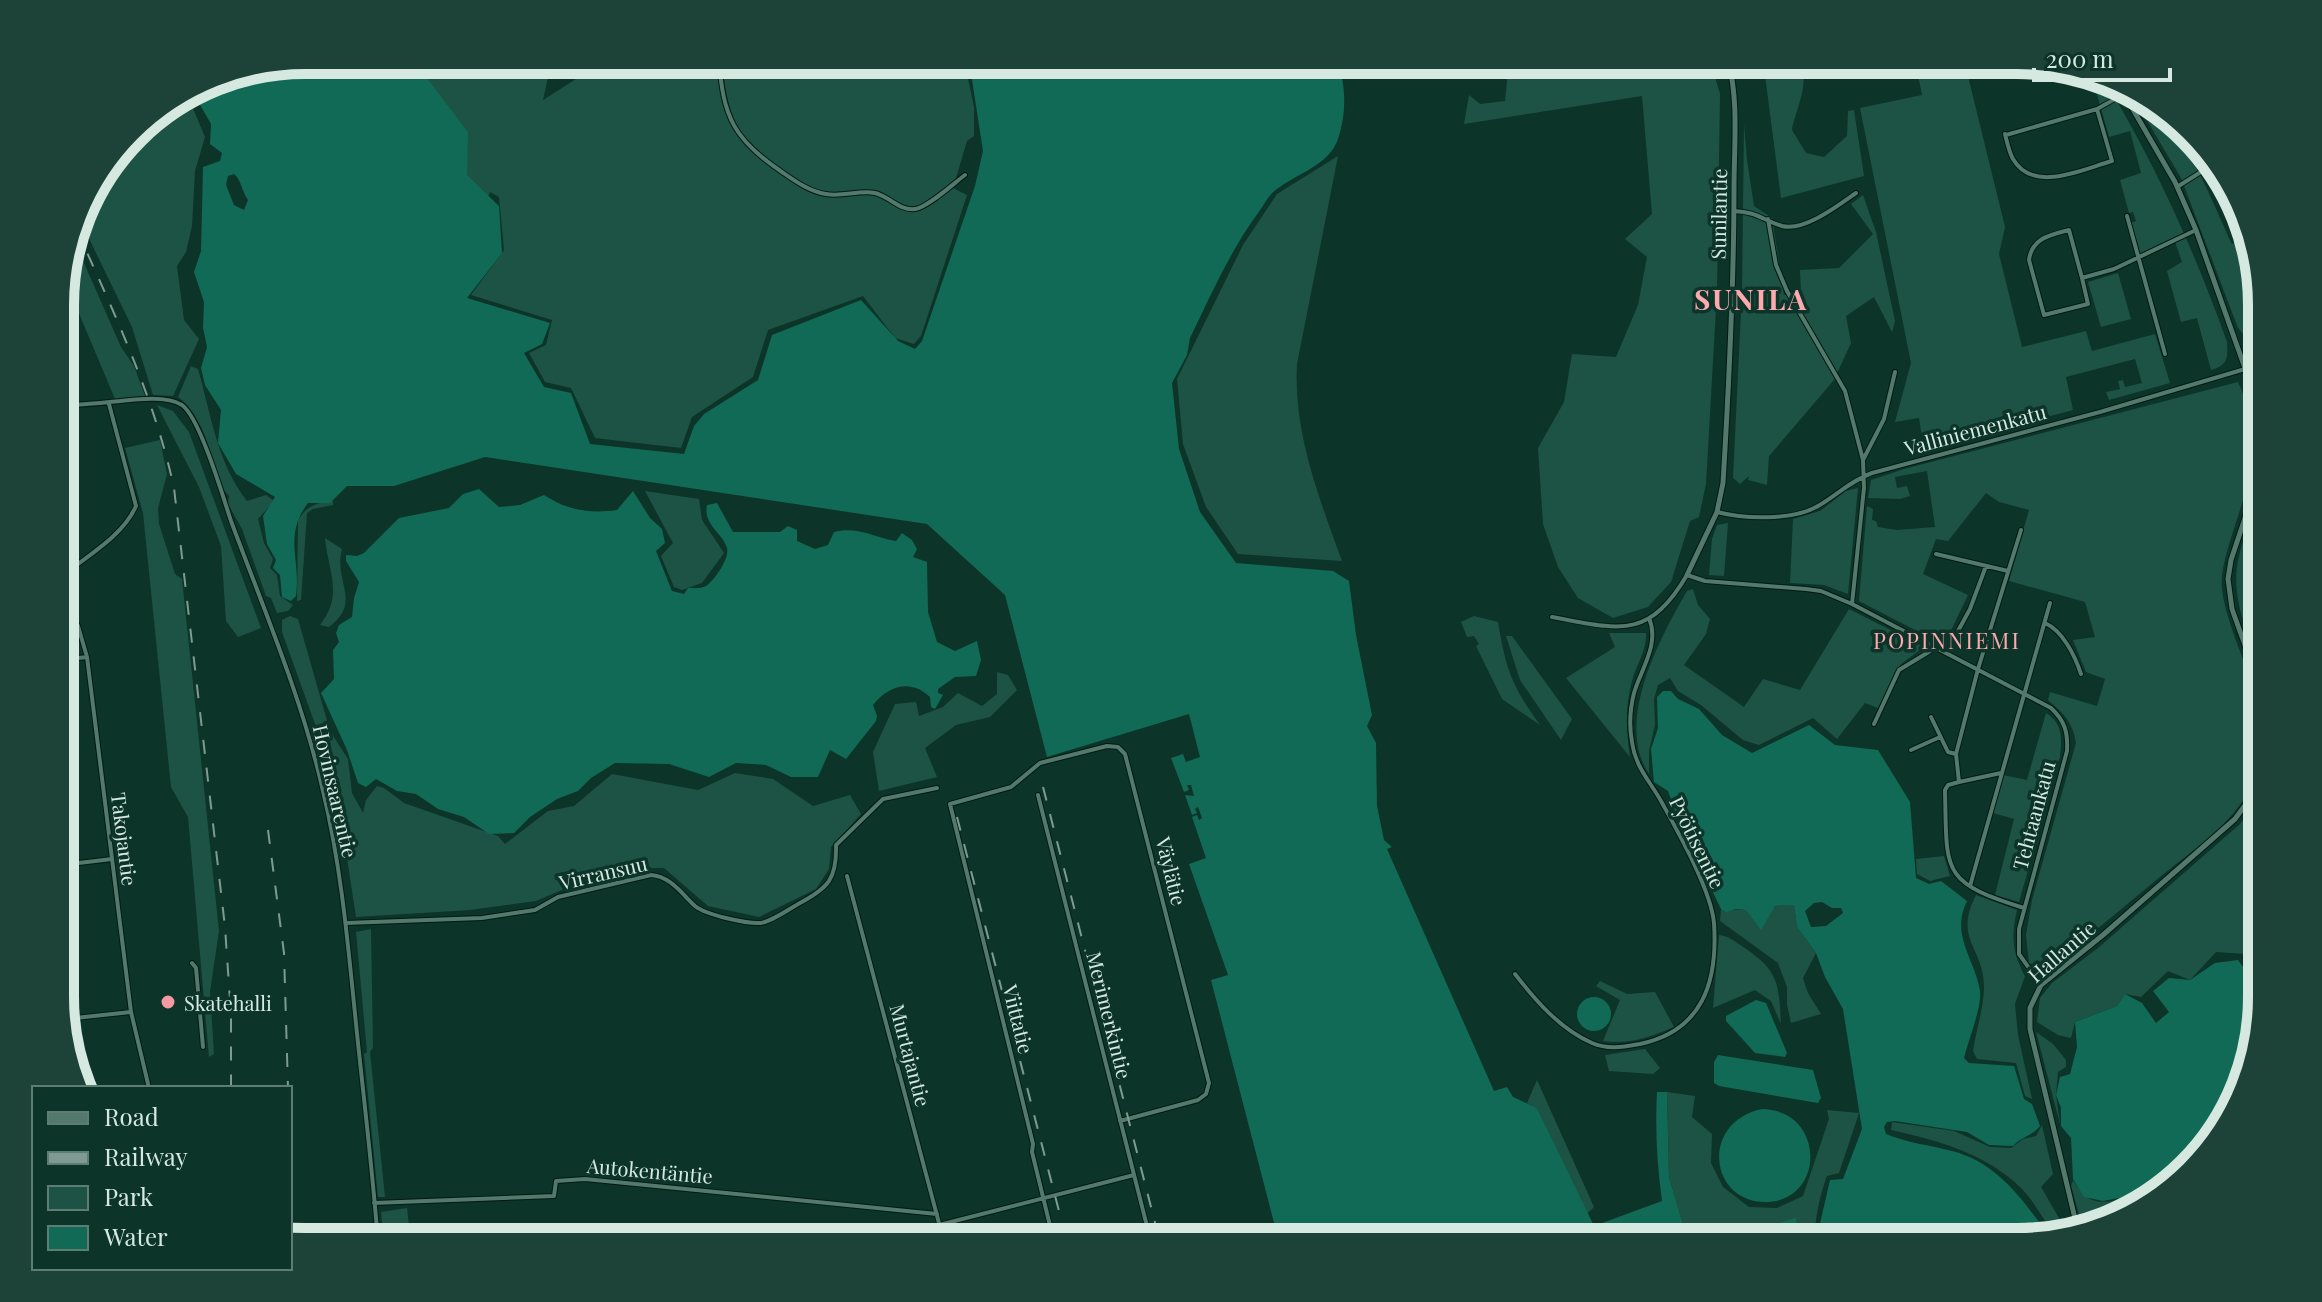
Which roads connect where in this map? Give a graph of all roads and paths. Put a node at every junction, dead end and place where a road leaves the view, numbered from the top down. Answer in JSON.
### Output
{"nodes":[{"id":1,"x":720,"y":74,"type":"edge"},
{"id":2,"x":1730,"y":74,"type":"edge"},
{"id":3,"x":2118,"y":98,"type":"edge"},
{"id":4,"x":2129,"y":103,"type":"edge"},
{"id":5,"x":2097,"y":109,"type":"junction"},
{"id":6,"x":2204,"y":170,"type":"edge"},
{"id":7,"x":965,"y":175,"type":"dead end"},
{"id":8,"x":2177,"y":187,"type":"junction"},
{"id":9,"x":1856,"y":193,"type":"dead end"},
{"id":10,"x":1734,"y":211,"type":"junction"},
{"id":11,"x":2127,"y":216,"type":"dead end"},
{"id":12,"x":1768,"y":219,"type":"junction"},
{"id":13,"x":2196,"y":230,"type":"junction"},
{"id":14,"x":2137,"y":258,"type":"junction"},
{"id":15,"x":2082,"y":278,"type":"junction"},
{"id":16,"x":2165,"y":354,"type":"dead end"},
{"id":17,"x":2247,"y":368,"type":"junction"},
{"id":18,"x":2248,"y":371,"type":"edge"},
{"id":19,"x":1895,"y":372,"type":"dead end"},
{"id":20,"x":74,"y":404,"type":"edge"},
{"id":21,"x":109,"y":404,"type":"junction"},
{"id":22,"x":1863,"y":460,"type":"junction"},
{"id":23,"x":1865,"y":476,"type":"junction"},
{"id":24,"x":2248,"y":509,"type":"edge"},
{"id":25,"x":1717,"y":512,"type":"junction"},
{"id":26,"x":2021,"y":530,"type":"dead end"},
{"id":27,"x":1936,"y":554,"type":"dead end"},
{"id":28,"x":1986,"y":566,"type":"junction"},
{"id":29,"x":74,"y":567,"type":"edge"},
{"id":30,"x":2008,"y":571,"type":"junction"},
{"id":31,"x":1687,"y":575,"type":"junction"},
{"id":32,"x":2050,"y":603,"type":"dead end"},
{"id":33,"x":1852,"y":604,"type":"junction"},
{"id":34,"x":1552,"y":617,"type":"dead end"},
{"id":35,"x":1649,"y":618,"type":"junction"},
{"id":36,"x":74,"y":619,"type":"edge"},
{"id":37,"x":2045,"y":623,"type":"junction"},
{"id":38,"x":1937,"y":647,"type":"junction"},
{"id":39,"x":1946,"y":653,"type":"junction"},
{"id":40,"x":2248,"y":654,"type":"edge"},
{"id":41,"x":87,"y":657,"type":"junction"},
{"id":42,"x":74,"y":659,"type":"edge"},
{"id":43,"x":1978,"y":669,"type":"junction"},
{"id":44,"x":2081,"y":674,"type":"dead end"},
{"id":45,"x":2023,"y":692,"type":"junction"},
{"id":46,"x":1931,"y":717,"type":"dead end"},
{"id":47,"x":1874,"y":724,"type":"dead end"},
{"id":48,"x":1940,"y":737,"type":"junction"},
{"id":49,"x":1911,"y":750,"type":"dead end"},
{"id":50,"x":1956,"y":754,"type":"junction"},
{"id":51,"x":2001,"y":773,"type":"junction"},
{"id":52,"x":1959,"y":782,"type":"junction"},
{"id":53,"x":937,"y":788,"type":"dead end"},
{"id":54,"x":1038,"y":795,"type":"dead end"},
{"id":55,"x":2248,"y":801,"type":"edge"},
{"id":56,"x":950,"y":804,"type":"joint"},
{"id":57,"x":112,"y":859,"type":"junction"},
{"id":58,"x":74,"y":864,"type":"edge"},
{"id":59,"x":847,"y":876,"type":"dead end"},
{"id":60,"x":1970,"y":887,"type":"junction"},
{"id":61,"x":2024,"y":908,"type":"junction"},
{"id":62,"x":346,"y":923,"type":"junction"},
{"id":63,"x":192,"y":963,"type":"dead end"},
{"id":64,"x":1515,"y":974,"type":"dead end"},
{"id":65,"x":2041,"y":985,"type":"junction"},
{"id":66,"x":131,"y":1012,"type":"junction"},
{"id":67,"x":75,"y":1018,"type":"edge"},
{"id":68,"x":203,"y":1047,"type":"dead end"},
{"id":69,"x":149,"y":1086,"type":"edge"},
{"id":70,"x":1120,"y":1121,"type":"junction"},
{"id":71,"x":1134,"y":1175,"type":"junction"},
{"id":72,"x":1043,"y":1199,"type":"junction"},
{"id":73,"x":374,"y":1203,"type":"junction"},
{"id":74,"x":937,"y":1214,"type":"junction"},
{"id":75,"x":2075,"y":1220,"type":"edge"},
{"id":76,"x":939,"y":1225,"type":"junction"},
{"id":77,"x":377,"y":1228,"type":"edge"},
{"id":78,"x":940,"y":1228,"type":"edge"},
{"id":79,"x":1050,"y":1228,"type":"edge"},
{"id":80,"x":1147,"y":1228,"type":"edge"}],
"edges":[{"from":1,"to":7,"type":"street"},
{"from":2,"to":10,"type":"street","name":"Sunilantie"},
{"from":3,"to":5,"type":"street"},
{"from":4,"to":8,"type":"street"},
{"from":5,"to":5,"type":"street"},
{"from":6,"to":8,"type":"street"},
{"from":8,"to":13,"type":"street"},
{"from":9,"to":12,"type":"street"},
{"from":10,"to":12,"type":"street"},
{"from":10,"to":25,"type":"street","name":"Sunilantie"},
{"from":11,"to":14,"type":"street"},
{"from":12,"to":22,"type":"street"},
{"from":13,"to":14,"type":"street"},
{"from":13,"to":17,"type":"street"},
{"from":14,"to":15,"type":"street"},
{"from":14,"to":16,"type":"street"},
{"from":15,"to":15,"type":"street"},
{"from":17,"to":18,"type":"street"},
{"from":17,"to":23,"type":"street","name":"Valliniemenkatu"},
{"from":19,"to":22,"type":"street"},
{"from":20,"to":21,"type":"street"},
{"from":21,"to":29,"type":"street"},
{"from":21,"to":62,"type":"street","name":"Hovinsaarentie"},
{"from":22,"to":23,"type":"street"},
{"from":23,"to":25,"type":"street","name":"Valliniemenkatu"},
{"from":23,"to":33,"type":"street"},
{"from":24,"to":40,"type":"street"},
{"from":25,"to":31,"type":"street","name":"Sunilantie"},
{"from":26,"to":30,"type":"street"},
{"from":27,"to":28,"type":"street"},
{"from":28,"to":30,"type":"street"},
{"from":28,"to":39,"type":"street"},
{"from":30,"to":43,"type":"street"},
{"from":31,"to":33,"type":"street","name":"Tehtaankatu"},
{"from":31,"to":35,"type":"street"},
{"from":32,"to":37,"type":"street"},
{"from":33,"to":38,"type":"street","name":"Tehtaankatu"},
{"from":34,"to":35,"type":"street"},
{"from":35,"to":64,"type":"street","name":"Pyötisentie"},
{"from":36,"to":41,"type":"street","name":"Takojantie"},
{"from":37,"to":44,"type":"street"},
{"from":37,"to":45,"type":"street"},
{"from":38,"to":39,"type":"street","name":"Tehtaankatu"},
{"from":38,"to":47,"type":"street"},
{"from":39,"to":43,"type":"street","name":"Tehtaankatu"},
{"from":41,"to":42,"type":"street"},
{"from":41,"to":57,"type":"street","name":"Takojantie"},
{"from":43,"to":45,"type":"street","name":"Tehtaankatu"},
{"from":43,"to":50,"type":"street"},
{"from":45,"to":51,"type":"street"},
{"from":45,"to":61,"type":"street","name":"Tehtaankatu"},
{"from":46,"to":48,"type":"street"},
{"from":48,"to":49,"type":"street"},
{"from":48,"to":50,"type":"street"},
{"from":50,"to":52,"type":"street"},
{"from":51,"to":52,"type":"street"},
{"from":51,"to":60,"type":"street"},
{"from":52,"to":60,"type":"street"},
{"from":53,"to":62,"type":"street","name":"Virransuu"},
{"from":54,"to":70,"type":"street","name":"Merimerkintie"},
{"from":55,"to":65,"type":"street","name":"Hallantie"},
{"from":56,"to":70,"type":"street","name":"Väylätie"},
{"from":56,"to":72,"type":"street","name":"Viittatie"},
{"from":57,"to":58,"type":"street"},
{"from":57,"to":66,"type":"street","name":"Takojantie"},
{"from":59,"to":74,"type":"street","name":"Murtajantie"},
{"from":60,"to":61,"type":"street"},
{"from":61,"to":65,"type":"street","name":"Tehtaankatu"},
{"from":62,"to":73,"type":"street","name":"Hovinsaarentie"},
{"from":63,"to":68,"type":"street"},
{"from":65,"to":75,"type":"street","name":"Hallantie"},
{"from":66,"to":67,"type":"street"},
{"from":66,"to":69,"type":"street","name":"Takojantie"},
{"from":70,"to":71,"type":"street","name":"Merimerkintie"},
{"from":71,"to":72,"type":"street"},
{"from":71,"to":80,"type":"street","name":"Merimerkintie"},
{"from":72,"to":76,"type":"street"},
{"from":72,"to":79,"type":"street","name":"Viittatie"},
{"from":73,"to":74,"type":"street","name":"Autokentäntie"},
{"from":73,"to":77,"type":"street","name":"Hovinsaarentie"},
{"from":74,"to":76,"type":"street","name":"Murtajantie"},
{"from":76,"to":78,"type":"street","name":"Murtajantie"}]}
